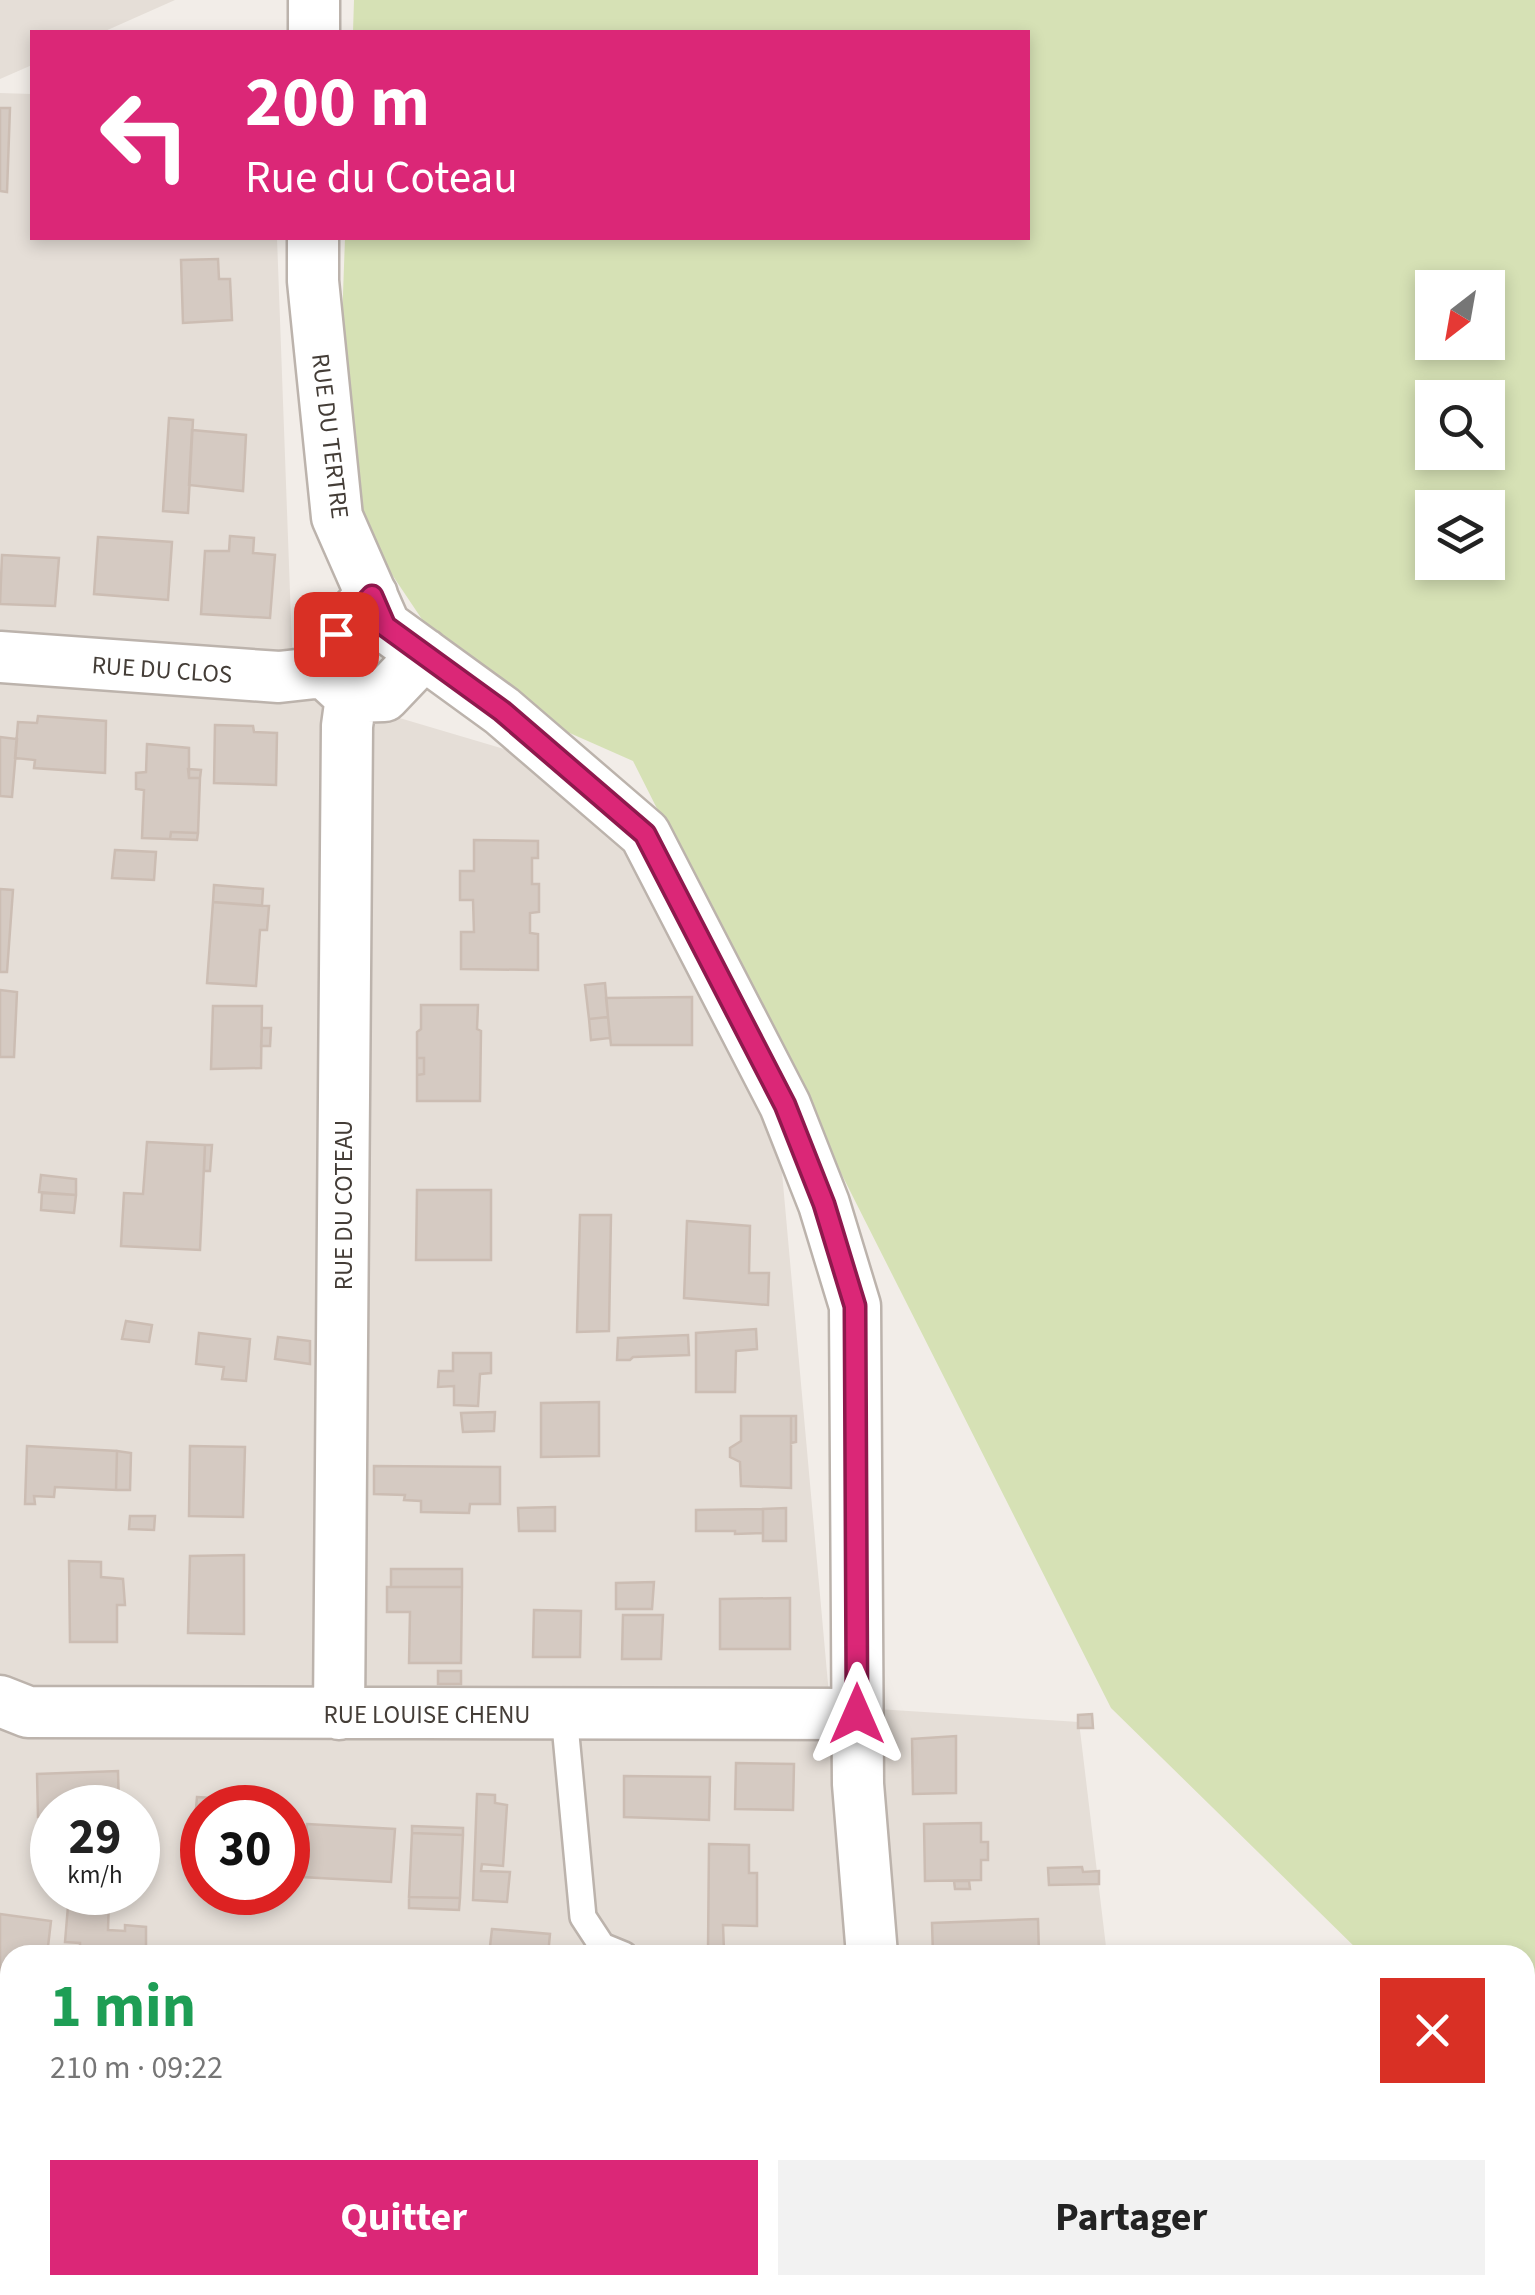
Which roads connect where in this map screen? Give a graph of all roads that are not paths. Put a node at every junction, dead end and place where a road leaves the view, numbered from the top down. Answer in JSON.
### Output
{"nodes":[{"id":1,"x":314,"y":0,"type":"edge"},
{"id":2,"x":314,"y":30,"type":"edge"},
{"id":3,"x":313,"y":240,"type":"edge"},
{"id":4,"x":372,"y":596,"type":"junction"},
{"id":5,"x":424,"y":654,"type":"junction"},
{"id":6,"x":0,"y":657,"type":"edge"},
{"id":7,"x":338,"y":684,"type":"junction"},
{"id":8,"x":0,"y":1701,"type":"edge"},
{"id":9,"x":339,"y":1714,"type":"junction"},
{"id":10,"x":564,"y":1714,"type":"junction"},
{"id":11,"x":857,"y":1714,"type":"junction"},
{"id":12,"x":601,"y":1945,"type":"edge"},
{"id":13,"x":871,"y":1945,"type":"edge"}],
"edges":[{"from":1,"to":2,"type":"street"},
{"from":3,"to":4,"type":"street","name":"RUE DU TERTRE"},
{"from":4,"to":5,"type":"street","name":"RUE DU TERTRE"},
{"from":4,"to":7,"type":"street","name":"RUE DU COTEAU"},
{"from":5,"to":7,"type":"street"},
{"from":5,"to":11,"type":"street","name":"RUE DU TERTRE"},
{"from":6,"to":7,"type":"street","name":"RUE DU CLOS"},
{"from":7,"to":9,"type":"street","name":"RUE DU COTEAU"},
{"from":8,"to":9,"type":"street","name":"RUE LOUISE CHENU"},
{"from":9,"to":10,"type":"street","name":"RUE LOUISE CHENU"},
{"from":10,"to":11,"type":"street","name":"RUE LOUISE CHENU"},
{"from":10,"to":12,"type":"lane"},
{"from":11,"to":13,"type":"street","name":"RUE DU TERTRE"}]}
